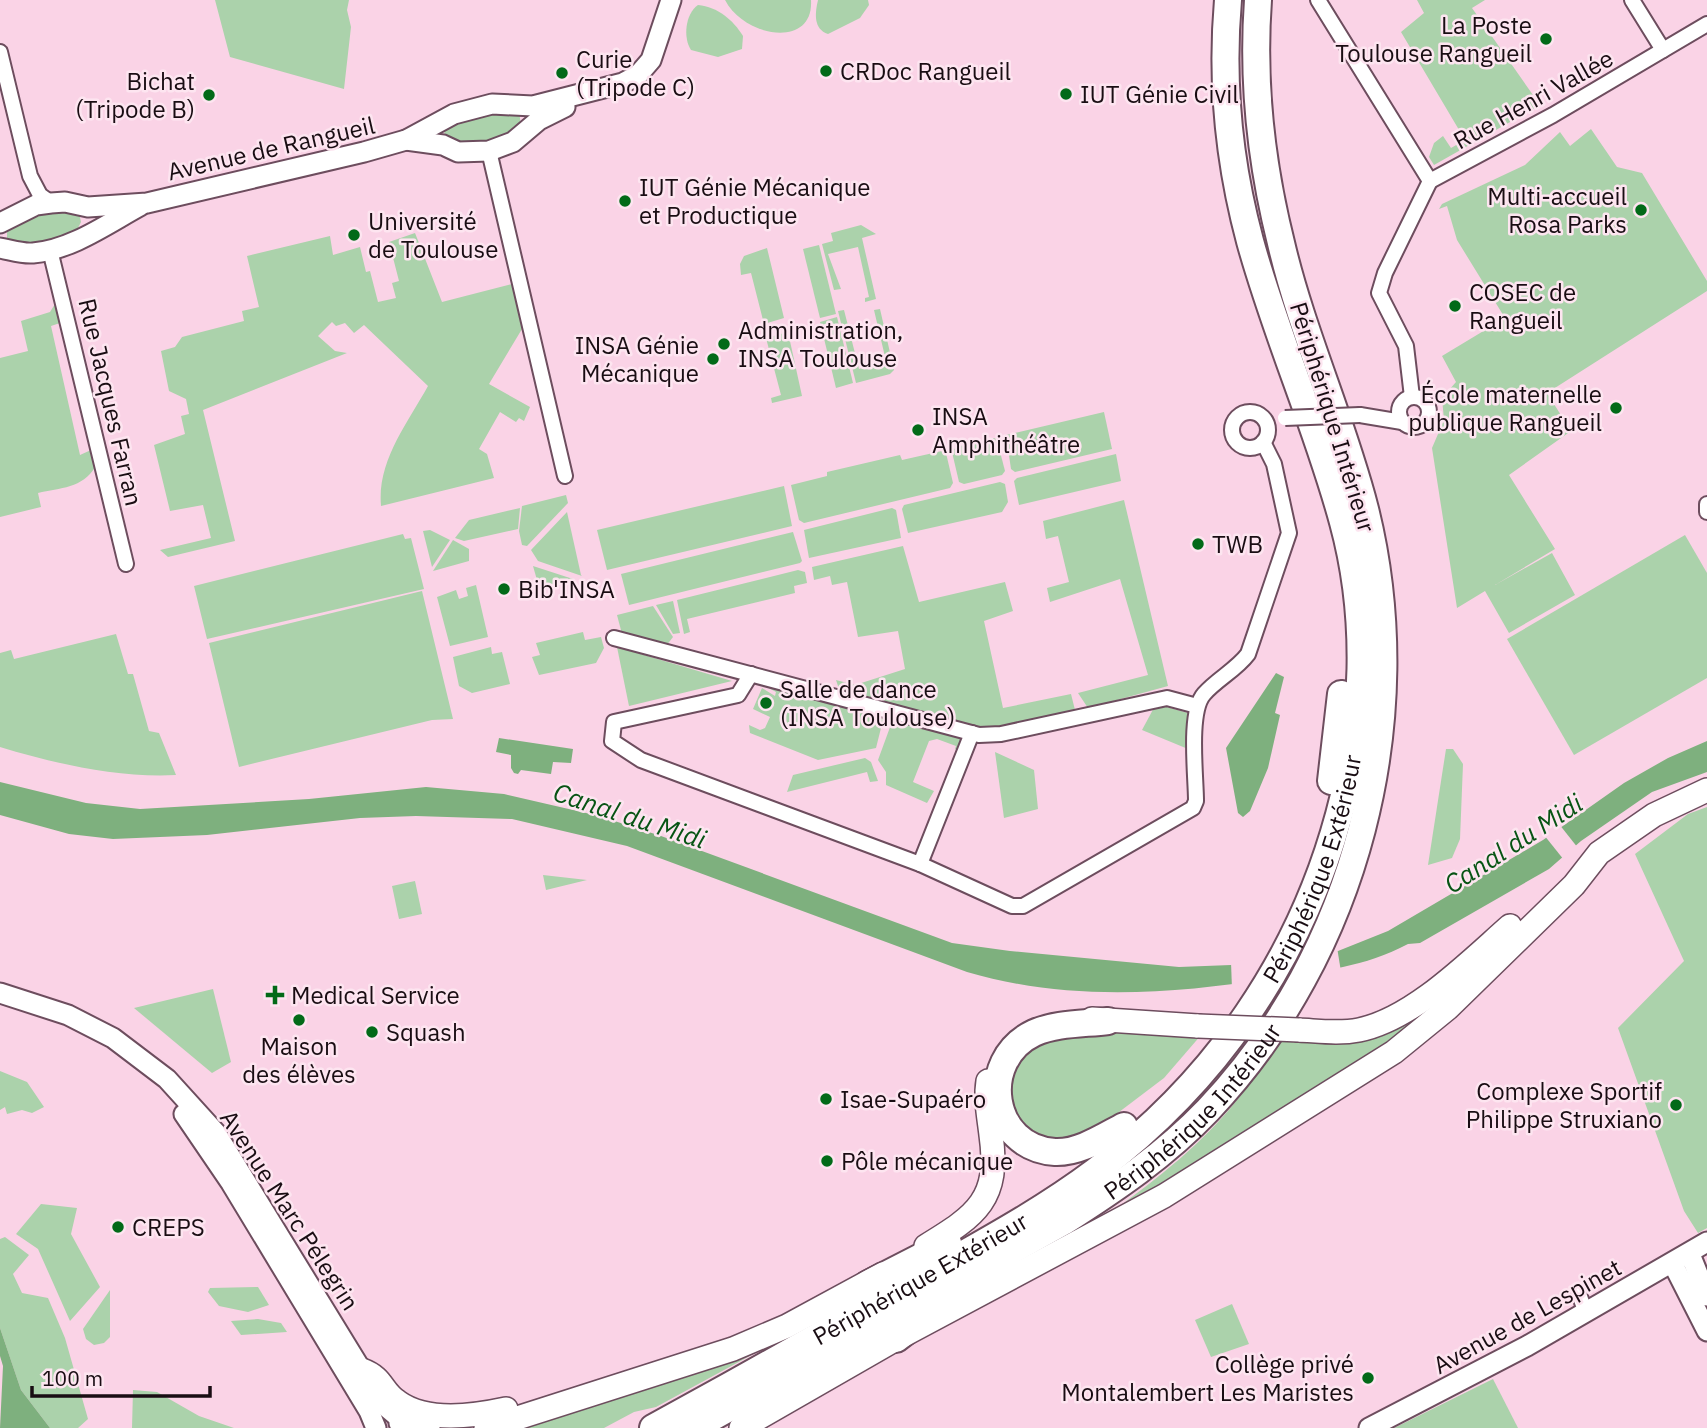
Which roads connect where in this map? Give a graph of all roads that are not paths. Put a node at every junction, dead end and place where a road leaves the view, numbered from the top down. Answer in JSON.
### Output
{"nodes":[{"id":1,"x":671,"y":0,"type":"edge"},
{"id":2,"x":681,"y":0,"type":"edge"},
{"id":3,"x":1228,"y":0,"type":"edge"},
{"id":4,"x":1258,"y":0,"type":"edge"},
{"id":5,"x":1318,"y":0,"type":"edge"},
{"id":6,"x":1632,"y":0,"type":"edge"},
{"id":7,"x":1707,"y":24,"type":"edge"},
{"id":8,"x":0,"y":52,"type":"edge"},
{"id":9,"x":1660,"y":52,"type":"junction"},
{"id":10,"x":524,"y":105,"type":"junction"},
{"id":11,"x":442,"y":121,"type":"junction"},
{"id":12,"x":526,"y":131,"type":"junction"},
{"id":13,"x":406,"y":140,"type":"junction"},
{"id":14,"x":443,"y":145,"type":"junction"},
{"id":15,"x":489,"y":150,"type":"junction"},
{"id":16,"x":30,"y":176,"type":"junction"},
{"id":17,"x":1430,"y":181,"type":"junction"},
{"id":18,"x":51,"y":203,"type":"junction"},
{"id":19,"x":147,"y":203,"type":"junction"},
{"id":20,"x":78,"y":206,"type":"junction"},
{"id":21,"x":8,"y":218,"type":"edge"},
{"id":22,"x":81,"y":237,"type":"junction"},
{"id":23,"x":5,"y":249,"type":"edge"},
{"id":24,"x":50,"y":250,"type":"junction"},
{"id":25,"x":1407,"y":400,"type":"junction"},
{"id":26,"x":1360,"y":415,"type":"junction"},
{"id":27,"x":1265,"y":420,"type":"junction"},
{"id":28,"x":1402,"y":422,"type":"junction"},
{"id":29,"x":1318,"y":439,"type":"junction"},
{"id":30,"x":1264,"y":442,"type":"junction"},
{"id":31,"x":565,"y":476,"type":"dead end"},
{"id":32,"x":1707,"y":504,"type":"edge"},
{"id":33,"x":1707,"y":512,"type":"edge"},
{"id":34,"x":126,"y":564,"type":"dead end"},
{"id":35,"x":614,"y":638,"type":"dead end"},
{"id":36,"x":751,"y":674,"type":"junction"},
{"id":37,"x":1196,"y":706,"type":"junction"},
{"id":38,"x":972,"y":733,"type":"junction"},
{"id":39,"x":1707,"y":790,"type":"edge"},
{"id":40,"x":1599,"y":853,"type":"junction"},
{"id":41,"x":920,"y":864,"type":"junction"},
{"id":42,"x":0,"y":993,"type":"edge"},
{"id":43,"x":0,"y":1005,"type":"edge"},
{"id":44,"x":1108,"y":1021,"type":"junction"},
{"id":45,"x":1124,"y":1126,"type":"junction"},
{"id":46,"x":1063,"y":1222,"type":"junction"},
{"id":47,"x":1707,"y":1242,"type":"edge"},
{"id":48,"x":1681,"y":1259,"type":"junction"},
{"id":49,"x":869,"y":1284,"type":"junction"},
{"id":50,"x":1707,"y":1296,"type":"edge"},
{"id":51,"x":1707,"y":1331,"type":"edge"},
{"id":52,"x":896,"y":1339,"type":"junction"},
{"id":53,"x":362,"y":1370,"type":"junction"},
{"id":54,"x":595,"y":1391,"type":"junction"},
{"id":55,"x":396,"y":1425,"type":"edge"},
{"id":56,"x":376,"y":1428,"type":"edge"},
{"id":57,"x":430,"y":1428,"type":"edge"},
{"id":58,"x":486,"y":1428,"type":"edge"},
{"id":59,"x":653,"y":1428,"type":"edge"},
{"id":60,"x":693,"y":1428,"type":"edge"},
{"id":61,"x":741,"y":1428,"type":"edge"},
{"id":62,"x":1368,"y":1428,"type":"edge"}],
"edges":[{"from":1,"to":10,"type":"street","name":"Avenue de Rangueil"},
{"from":2,"to":12,"type":"street","name":"Avenue de Rangueil"},
{"from":3,"to":29,"type":"highway","name":"Périphérique Extérieur"},
{"from":4,"to":46,"type":"highway","name":"Périphérique Intérieur"},
{"from":5,"to":17,"type":"street"},
{"from":6,"to":9,"type":"street"},
{"from":7,"to":9,"type":"street","name":"Rue Henri Vallée"},
{"from":8,"to":16,"type":"street"},
{"from":9,"to":17,"type":"street","name":"Rue Henri Vallée"},
{"from":10,"to":11,"type":"street","name":"Avenue de Rangueil"},
{"from":10,"to":12,"type":"street"},
{"from":11,"to":13,"type":"street","name":"Avenue de Rangueil"},
{"from":11,"to":14,"type":"street"},
{"from":12,"to":15,"type":"street","name":"Avenue de Rangueil"},
{"from":13,"to":14,"type":"street","name":"Avenue de Rangueil"},
{"from":13,"to":19,"type":"street","name":"Avenue de Rangueil"},
{"from":14,"to":15,"type":"street","name":"Avenue de Rangueil"},
{"from":15,"to":31,"type":"street"},
{"from":16,"to":18,"type":"street"},
{"from":16,"to":21,"type":"street"},
{"from":17,"to":25,"type":"street"},
{"from":18,"to":20,"type":"street","name":"Avenue de Rangueil"},
{"from":18,"to":21,"type":"street","name":"Avenue de Rangueil"},
{"from":19,"to":20,"type":"street","name":"Avenue de Rangueil"},
{"from":19,"to":22,"type":"street","name":"Avenue de Rangueil"},
{"from":20,"to":22,"type":"street"},
{"from":21,"to":23,"type":"street","name":"Avenue de Rangueil"},
{"from":22,"to":24,"type":"street","name":"Avenue de Rangueil"},
{"from":23,"to":24,"type":"street","name":"Avenue de Rangueil"},
{"from":24,"to":34,"type":"street","name":"Rue Jacques Farran"},
{"from":25,"to":26,"type":"street"},
{"from":25,"to":28,"type":"street"},
{"from":25,"to":28,"type":"street"},
{"from":26,"to":27,"type":"street","bridge":true},
{"from":26,"to":28,"type":"street"},
{"from":27,"to":30,"type":"street"},
{"from":27,"to":30,"type":"street"},
{"from":29,"to":45,"type":"highway"},
{"from":29,"to":59,"type":"highway","name":"Périphérique Extérieur"},
{"from":30,"to":37,"type":"street"},
{"from":32,"to":33,"type":"street"},
{"from":35,"to":36,"type":"street"},
{"from":36,"to":38,"type":"street"},
{"from":36,"to":41,"type":"street"},
{"from":37,"to":38,"type":"street"},
{"from":37,"to":41,"type":"street"},
{"from":38,"to":41,"type":"street"},
{"from":39,"to":40,"type":"main road"},
{"from":40,"to":44,"type":"main road","bridge":true},
{"from":40,"to":52,"type":"main road"},
{"from":42,"to":53,"type":"street","name":"Avenue Marc Pélegrin"},
{"from":43,"to":56,"type":"street","name":"Avenue Marc Pélegrin"},
{"from":44,"to":45,"type":"highway"},
{"from":44,"to":49,"type":"main road"},
{"from":45,"to":49,"type":"highway"},
{"from":46,"to":52,"type":"highway"},
{"from":46,"to":60,"type":"highway","name":"Périphérique Intérieur"},
{"from":47,"to":48,"type":"street","name":"Avenue de Lespinet"},
{"from":48,"to":50,"type":"street"},
{"from":48,"to":51,"type":"street"},
{"from":48,"to":62,"type":"street","name":"Avenue de Lespinet"},
{"from":49,"to":54,"type":"main road"},
{"from":52,"to":61,"type":"main road"},
{"from":53,"to":54,"type":"main road"},
{"from":53,"to":55,"type":"street","name":"Avenue Marc Pélegrin"},
{"from":54,"to":58,"type":"main road"},
{"from":55,"to":57,"type":"street"}]}
